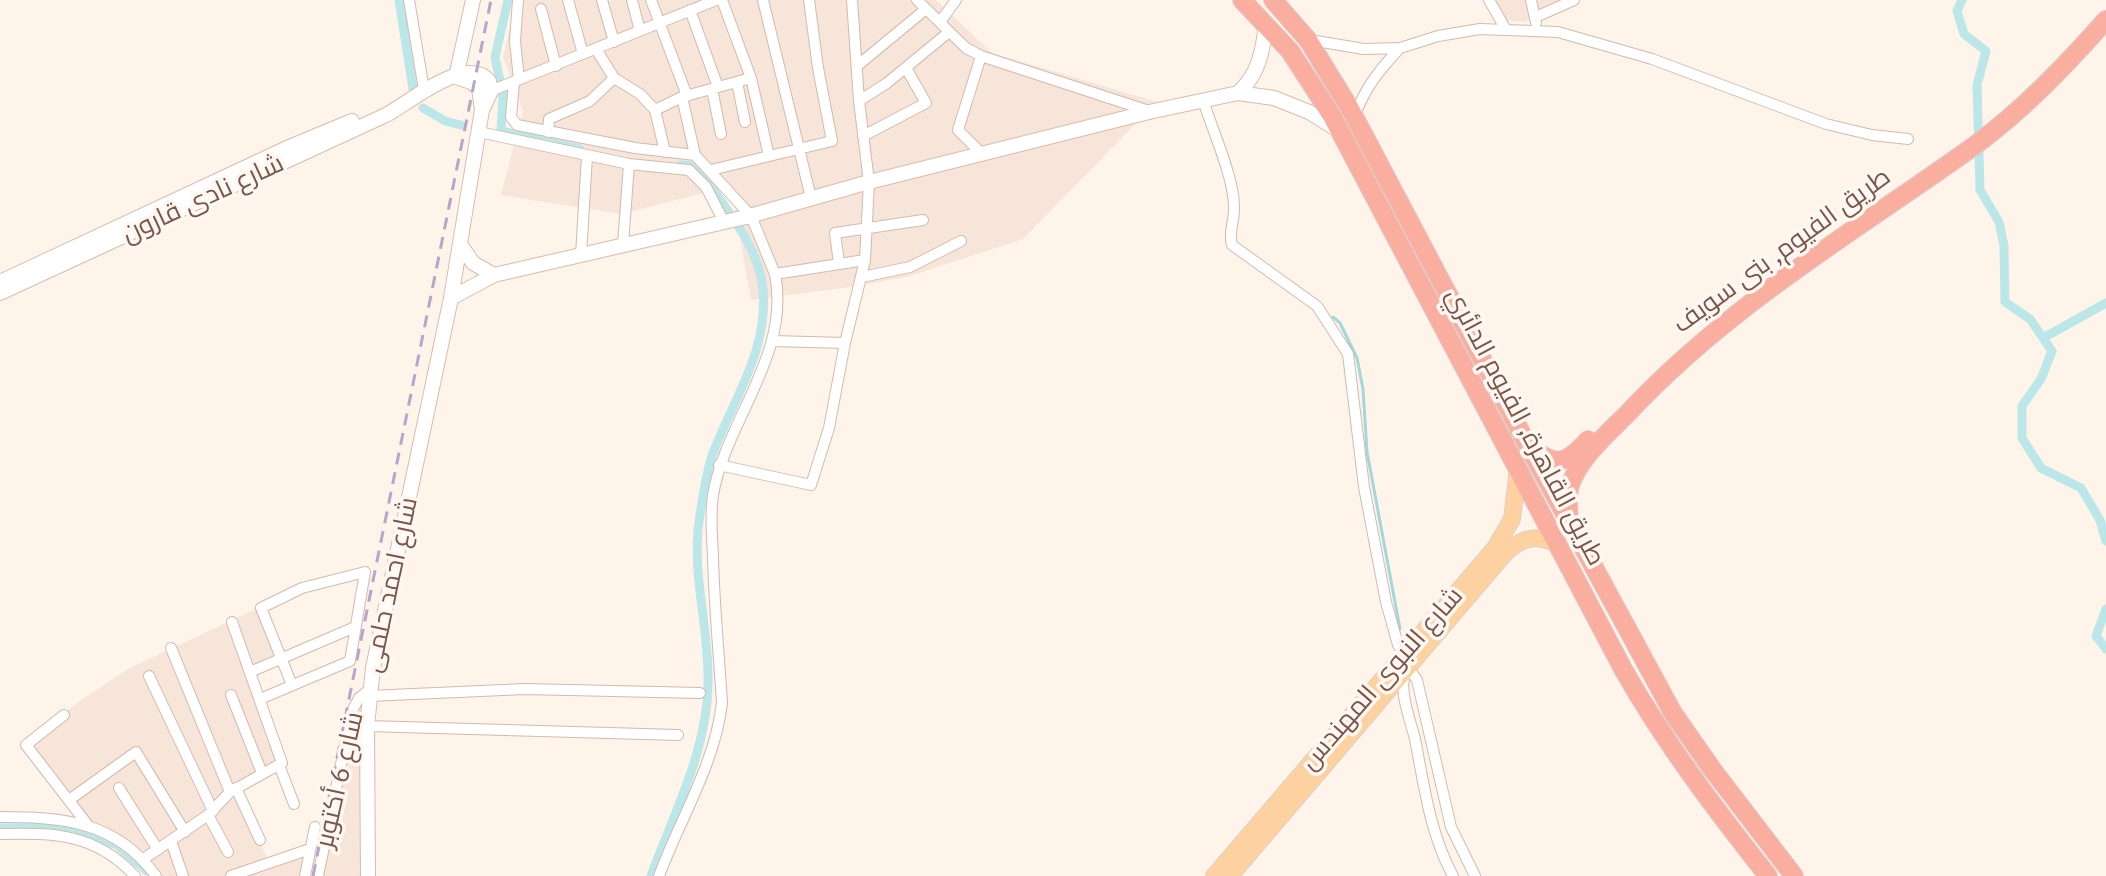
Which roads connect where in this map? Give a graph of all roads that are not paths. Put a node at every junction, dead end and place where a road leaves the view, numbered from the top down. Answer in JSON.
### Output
{"nodes":[{"id":1,"x":409,"y":0,"type":"edge"},
{"id":2,"x":473,"y":0,"type":"edge"},
{"id":3,"x":518,"y":0,"type":"edge"},
{"id":4,"x":568,"y":0,"type":"edge"},
{"id":5,"x":602,"y":0,"type":"edge"},
{"id":6,"x":632,"y":0,"type":"edge"},
{"id":7,"x":651,"y":0,"type":"edge"},
{"id":8,"x":719,"y":0,"type":"edge"},
{"id":9,"x":763,"y":0,"type":"edge"},
{"id":10,"x":809,"y":0,"type":"edge"},
{"id":11,"x":852,"y":0,"type":"edge"},
{"id":12,"x":917,"y":0,"type":"edge"},
{"id":13,"x":956,"y":0,"type":"edge"},
{"id":14,"x":1242,"y":0,"type":"edge"},
{"id":15,"x":1273,"y":0,"type":"edge"},
{"id":16,"x":1489,"y":0,"type":"edge"},
{"id":17,"x":1531,"y":0,"type":"edge"},
{"id":18,"x":1574,"y":0,"type":"edge"},
{"id":19,"x":541,"y":9,"type":"dead end"},
{"id":20,"x":926,"y":9,"type":"junction"},
{"id":21,"x":690,"y":10,"type":"junction"},
{"id":22,"x":1536,"y":17,"type":"junction"},
{"id":23,"x":2106,"y":20,"type":"edge"},
{"id":24,"x":940,"y":22,"type":"junction"},
{"id":25,"x":659,"y":23,"type":"junction"},
{"id":26,"x":1266,"y":23,"type":"junction"},
{"id":27,"x":1505,"y":28,"type":"junction"},
{"id":28,"x":1536,"y":29,"type":"junction"},
{"id":29,"x":640,"y":31,"type":"junction"},
{"id":30,"x":949,"y":32,"type":"junction"},
{"id":31,"x":1308,"y":40,"type":"junction"},
{"id":32,"x":614,"y":42,"type":"junction"},
{"id":33,"x":1400,"y":48,"type":"junction"},
{"id":34,"x":596,"y":49,"type":"junction"},
{"id":35,"x":583,"y":54,"type":"junction"},
{"id":36,"x":981,"y":56,"type":"junction"},
{"id":37,"x":556,"y":66,"type":"junction"},
{"id":38,"x":857,"y":66,"type":"junction"},
{"id":39,"x":906,"y":68,"type":"junction"},
{"id":40,"x":456,"y":77,"type":"junction"},
{"id":41,"x":614,"y":78,"type":"junction"},
{"id":42,"x":751,"y":78,"type":"junction"},
{"id":43,"x":515,"y":82,"type":"junction"},
{"id":44,"x":737,"y":82,"type":"junction"},
{"id":45,"x":715,"y":88,"type":"junction"},
{"id":46,"x":424,"y":90,"type":"junction"},
{"id":47,"x":1238,"y":93,"type":"junction"},
{"id":48,"x":488,"y":96,"type":"junction"},
{"id":49,"x":684,"y":97,"type":"junction"},
{"id":50,"x":1203,"y":100,"type":"junction"},
{"id":51,"x":859,"y":101,"type":"junction"},
{"id":52,"x":655,"y":110,"type":"junction"},
{"id":53,"x":1149,"y":112,"type":"junction"},
{"id":54,"x":1354,"y":117,"type":"junction"},
{"id":55,"x":2003,"y":120,"type":"junction"},
{"id":56,"x":745,"y":122,"type":"dead end"},
{"id":57,"x":1341,"y":131,"type":"junction"},
{"id":58,"x":479,"y":132,"type":"junction"},
{"id":59,"x":548,"y":132,"type":"junction"},
{"id":60,"x":721,"y":134,"type":"dead end"},
{"id":61,"x":863,"y":136,"type":"junction"},
{"id":62,"x":1908,"y":139,"type":"dead end"},
{"id":63,"x":800,"y":148,"type":"junction"},
{"id":64,"x":665,"y":152,"type":"junction"},
{"id":65,"x":982,"y":154,"type":"junction"},
{"id":66,"x":695,"y":155,"type":"junction"},
{"id":67,"x":587,"y":156,"type":"junction"},
{"id":68,"x":769,"y":156,"type":"junction"},
{"id":69,"x":629,"y":164,"type":"junction"},
{"id":70,"x":711,"y":170,"type":"junction"},
{"id":71,"x":869,"y":182,"type":"junction"},
{"id":72,"x":811,"y":198,"type":"junction"},
{"id":73,"x":749,"y":216,"type":"junction"},
{"id":74,"x":923,"y":220,"type":"dead end"},
{"id":75,"x":727,"y":222,"type":"junction"},
{"id":76,"x":869,"y":229,"type":"junction"},
{"id":77,"x":126,"y":230,"type":"junction"},
{"id":78,"x":961,"y":241,"type":"dead end"},
{"id":79,"x":460,"y":244,"type":"junction"},
{"id":80,"x":623,"y":244,"type":"junction"},
{"id":81,"x":581,"y":255,"type":"junction"},
{"id":82,"x":865,"y":260,"type":"junction"},
{"id":83,"x":839,"y":263,"type":"junction"},
{"id":84,"x":775,"y":274,"type":"junction"},
{"id":85,"x":494,"y":275,"type":"junction"},
{"id":86,"x":862,"y":277,"type":"junction"},
{"id":87,"x":0,"y":282,"type":"edge"},
{"id":88,"x":0,"y":293,"type":"edge"},
{"id":89,"x":451,"y":298,"type":"junction"},
{"id":90,"x":1461,"y":316,"type":"junction"},
{"id":91,"x":1442,"y":326,"type":"junction"},
{"id":92,"x":772,"y":341,"type":"junction"},
{"id":93,"x":845,"y":343,"type":"junction"},
{"id":94,"x":1527,"y":444,"type":"junction"},
{"id":95,"x":719,"y":465,"type":"junction"},
{"id":96,"x":1518,"y":468,"type":"junction"},
{"id":97,"x":1569,"y":522,"type":"junction"},
{"id":98,"x":1558,"y":545,"type":"junction"},
{"id":99,"x":1618,"y":615,"type":"junction"},
{"id":100,"x":232,"y":622,"type":"dead end"},
{"id":101,"x":1600,"y":624,"type":"junction"},
{"id":102,"x":355,"y":627,"type":"junction"},
{"id":103,"x":171,"y":648,"type":"dead end"},
{"id":104,"x":282,"y":658,"type":"junction"},
{"id":105,"x":1406,"y":661,"type":"junction"},
{"id":106,"x":250,"y":672,"type":"junction"},
{"id":107,"x":149,"y":676,"type":"dead end"},
{"id":108,"x":292,"y":685,"type":"junction"},
{"id":109,"x":370,"y":692,"type":"junction"},
{"id":110,"x":700,"y":693,"type":"dead end"},
{"id":111,"x":231,"y":695,"type":"dead end"},
{"id":112,"x":260,"y":699,"type":"junction"},
{"id":113,"x":64,"y":715,"type":"dead end"},
{"id":114,"x":367,"y":726,"type":"junction"},
{"id":115,"x":678,"y":735,"type":"dead end"},
{"id":116,"x":279,"y":765,"type":"junction"},
{"id":117,"x":262,"y":773,"type":"junction"},
{"id":118,"x":119,"y":788,"type":"dead end"},
{"id":119,"x":233,"y":790,"type":"junction"},
{"id":120,"x":69,"y":800,"type":"junction"},
{"id":121,"x":294,"y":804,"type":"dead end"},
{"id":122,"x":211,"y":813,"type":"junction"},
{"id":123,"x":1274,"y":815,"type":"junction"},
{"id":124,"x":0,"y":817,"type":"edge"},
{"id":125,"x":89,"y":826,"type":"junction"},
{"id":126,"x":315,"y":827,"type":"dead end"},
{"id":127,"x":185,"y":832,"type":"junction"},
{"id":128,"x":0,"y":834,"type":"edge"},
{"id":129,"x":260,"y":840,"type":"dead end"},
{"id":130,"x":171,"y":841,"type":"junction"},
{"id":131,"x":310,"y":849,"type":"junction"},
{"id":132,"x":158,"y":850,"type":"junction"},
{"id":133,"x":228,"y":852,"type":"dead end"},
{"id":134,"x":142,"y":860,"type":"junction"},
{"id":135,"x":135,"y":876,"type":"edge"},
{"id":136,"x":156,"y":876,"type":"edge"},
{"id":137,"x":183,"y":876,"type":"edge"},
{"id":138,"x":231,"y":876,"type":"edge"},
{"id":139,"x":305,"y":876,"type":"edge"},
{"id":140,"x":318,"y":876,"type":"edge"},
{"id":141,"x":368,"y":876,"type":"edge"},
{"id":142,"x":659,"y":876,"type":"edge"},
{"id":143,"x":1214,"y":876,"type":"edge"},
{"id":144,"x":1230,"y":876,"type":"edge"},
{"id":145,"x":1453,"y":876,"type":"edge"},
{"id":146,"x":1475,"y":876,"type":"edge"},
{"id":147,"x":1768,"y":876,"type":"edge"},
{"id":148,"x":1794,"y":876,"type":"edge"}],
"edges":[{"from":1,"to":46,"type":"street"},
{"from":2,"to":40,"type":"main road"},
{"from":3,"to":43,"type":"street"},
{"from":4,"to":35,"type":"street"},
{"from":5,"to":32,"type":"street"},
{"from":6,"to":29,"type":"street"},
{"from":7,"to":25,"type":"street"},
{"from":8,"to":21,"type":"street"},
{"from":8,"to":42,"type":"street"},
{"from":9,"to":63,"type":"street"},
{"from":10,"to":63,"type":"street"},
{"from":11,"to":38,"type":"street"},
{"from":12,"to":20,"type":"street"},
{"from":13,"to":24,"type":"street"},
{"from":14,"to":26,"type":"highway","name":"طريق القاهرة, الفيوم الدائري"},
{"from":15,"to":31,"type":"highway","name":"طريق القاهرة, الفيوم الدائري"},
{"from":16,"to":27,"type":"street"},
{"from":17,"to":22,"type":"street"},
{"from":18,"to":22,"type":"street"},
{"from":19,"to":37,"type":"street"},
{"from":20,"to":24,"type":"street"},
{"from":20,"to":38,"type":"street"},
{"from":21,"to":25,"type":"street"},
{"from":21,"to":45,"type":"street"},
{"from":22,"to":28,"type":"street"},
{"from":23,"to":55,"type":"highway","name":"طريق الفيوم, بنى سويف"},
{"from":24,"to":30,"type":"street"},
{"from":25,"to":29,"type":"street"},
{"from":25,"to":49,"type":"street"},
{"from":26,"to":47,"type":"main road"},
{"from":26,"to":57,"type":"highway","name":"طريق القاهرة, الفيوم الدائري"},
{"from":27,"to":28,"type":"street"},
{"from":27,"to":33,"type":"street"},
{"from":28,"to":62,"type":"street"},
{"from":29,"to":32,"type":"street"},
{"from":30,"to":36,"type":"street"},
{"from":30,"to":39,"type":"street"},
{"from":31,"to":33,"type":"street"},
{"from":31,"to":54,"type":"highway","name":"طريق القاهرة, الفيوم الدائري"},
{"from":32,"to":34,"type":"street"},
{"from":33,"to":54,"type":"street"},
{"from":34,"to":35,"type":"street"},
{"from":34,"to":41,"type":"street"},
{"from":35,"to":37,"type":"street"},
{"from":36,"to":53,"type":"street"},
{"from":36,"to":65,"type":"street"},
{"from":37,"to":43,"type":"street"},
{"from":38,"to":51,"type":"street"},
{"from":39,"to":51,"type":"street"},
{"from":39,"to":61,"type":"street"},
{"from":40,"to":46,"type":"main road","name":"شارع نادى قارون"},
{"from":40,"to":48,"type":"main road"},
{"from":41,"to":52,"type":"street"},
{"from":41,"to":59,"type":"street"},
{"from":42,"to":44,"type":"street"},
{"from":42,"to":68,"type":"street"},
{"from":43,"to":48,"type":"street"},
{"from":43,"to":59,"type":"street"},
{"from":44,"to":45,"type":"street"},
{"from":44,"to":56,"type":"street"},
{"from":45,"to":49,"type":"street"},
{"from":45,"to":60,"type":"street"},
{"from":46,"to":77,"type":"main road","name":"شارع نادى قارون"},
{"from":47,"to":50,"type":"main road"},
{"from":47,"to":57,"type":"main road"},
{"from":48,"to":58,"type":"main road","name":"شارع احمد حلمى"},
{"from":49,"to":52,"type":"street"},
{"from":49,"to":66,"type":"street"},
{"from":50,"to":53,"type":"main road"},
{"from":50,"to":105,"type":"street"},
{"from":51,"to":61,"type":"street"},
{"from":52,"to":64,"type":"street"},
{"from":53,"to":65,"type":"main road"},
{"from":54,"to":90,"type":"highway","name":"طريق القاهرة, الفيوم الدائري"},
{"from":55,"to":94,"type":"highway","name":"طريق الفيوم, بنى سويف"},
{"from":55,"to":97,"type":"highway","name":"طريق الفيوم, بنى سويف"},
{"from":57,"to":91,"type":"highway","name":"طريق القاهرة, الفيوم الدائري"},
{"from":58,"to":67,"type":"street"},
{"from":58,"to":79,"type":"main road","name":"شارع احمد حلمى"},
{"from":59,"to":64,"type":"street"},
{"from":61,"to":71,"type":"street"},
{"from":63,"to":68,"type":"street"},
{"from":63,"to":72,"type":"street"},
{"from":64,"to":66,"type":"street"},
{"from":65,"to":71,"type":"main road"},
{"from":66,"to":70,"type":"street"},
{"from":67,"to":69,"type":"street"},
{"from":67,"to":81,"type":"street"},
{"from":68,"to":70,"type":"street"},
{"from":69,"to":75,"type":"street"},
{"from":69,"to":80,"type":"street"},
{"from":70,"to":73,"type":"street"},
{"from":71,"to":72,"type":"main road"},
{"from":71,"to":76,"type":"street"},
{"from":72,"to":73,"type":"main road"},
{"from":73,"to":75,"type":"main road"},
{"from":73,"to":84,"type":"street"},
{"from":74,"to":76,"type":"street"},
{"from":75,"to":80,"type":"main road"},
{"from":76,"to":82,"type":"street"},
{"from":76,"to":83,"type":"street"},
{"from":77,"to":87,"type":"main road","name":"شارع نادى قارون"},
{"from":77,"to":88,"type":"main road","name":"شارع نادى قارون"},
{"from":78,"to":86,"type":"street"},
{"from":79,"to":85,"type":"main road"},
{"from":79,"to":89,"type":"main road","name":"شارع احمد حلمى"},
{"from":80,"to":81,"type":"main road"},
{"from":81,"to":85,"type":"main road"},
{"from":82,"to":83,"type":"street"},
{"from":82,"to":86,"type":"street"},
{"from":83,"to":84,"type":"street"},
{"from":84,"to":92,"type":"street"},
{"from":85,"to":89,"type":"main road"},
{"from":86,"to":93,"type":"street"},
{"from":89,"to":109,"type":"main road","name":"شارع احمد حلمى"},
{"from":90,"to":91,"type":"highway"},
{"from":90,"to":94,"type":"highway","name":"طريق القاهرة, الفيوم الدائري"},
{"from":91,"to":96,"type":"highway","name":"طريق القاهرة, الفيوم الدائري"},
{"from":92,"to":93,"type":"street"},
{"from":92,"to":95,"type":"street"},
{"from":93,"to":95,"type":"street"},
{"from":94,"to":97,"type":"highway","name":"طريق القاهرة, الفيوم الدائري"},
{"from":95,"to":142,"type":"street"},
{"from":96,"to":98,"type":"highway","name":"طريق القاهرة, الفيوم الدائري"},
{"from":96,"to":105,"type":"main road","name":"شارع النبوى المهندس"},
{"from":97,"to":99,"type":"highway","name":"طريق القاهرة, الفيوم الدائري"},
{"from":98,"to":101,"type":"highway","name":"طريق القاهرة, الفيوم الدائري"},
{"from":98,"to":105,"type":"main road","name":"شارع النبوى المهندس"},
{"from":99,"to":101,"type":"highway"},
{"from":99,"to":148,"type":"highway","name":"طريق القاهرة, الفيوم الدائري"},
{"from":100,"to":106,"type":"street"},
{"from":101,"to":147,"type":"highway","name":"طريق القاهرة, الفيوم الدائري"},
{"from":102,"to":104,"type":"street"},
{"from":102,"to":104,"type":"street"},
{"from":102,"to":108,"type":"street"},
{"from":103,"to":119,"type":"street"},
{"from":104,"to":106,"type":"street"},
{"from":104,"to":108,"type":"street"},
{"from":105,"to":123,"type":"main road","name":"شارع النبوى المهندس"},
{"from":105,"to":145,"type":"street"},
{"from":105,"to":146,"type":"street"},
{"from":106,"to":112,"type":"street"},
{"from":107,"to":122,"type":"street"},
{"from":108,"to":112,"type":"street"},
{"from":109,"to":110,"type":"street"},
{"from":109,"to":114,"type":"main road","name":"شارع احمد حلمى"},
{"from":109,"to":140,"type":"street","name":"شارع 6 أكتوبر"},
{"from":111,"to":117,"type":"street"},
{"from":112,"to":116,"type":"street"},
{"from":113,"to":120,"type":"street"},
{"from":114,"to":115,"type":"street"},
{"from":114,"to":141,"type":"main road","name":"شارع احمد حلمى"},
{"from":116,"to":117,"type":"street"},
{"from":116,"to":121,"type":"street"},
{"from":117,"to":119,"type":"street"},
{"from":118,"to":132,"type":"street"},
{"from":119,"to":122,"type":"street"},
{"from":119,"to":129,"type":"street"},
{"from":120,"to":125,"type":"street"},
{"from":120,"to":127,"type":"street"},
{"from":122,"to":127,"type":"street"},
{"from":122,"to":133,"type":"street"},
{"from":123,"to":143,"type":"main road","name":"شارع النبوى المهندس"},
{"from":123,"to":144,"type":"main road","name":"شارع النبوى المهندس"},
{"from":124,"to":125,"type":"street"},
{"from":125,"to":134,"type":"street"},
{"from":126,"to":131,"type":"street","name":"شارع 6 أكتوبر"},
{"from":127,"to":130,"type":"street"},
{"from":128,"to":135,"type":"street"},
{"from":130,"to":132,"type":"street"},
{"from":130,"to":137,"type":"street"},
{"from":131,"to":138,"type":"street"},
{"from":131,"to":139,"type":"street","name":"شارع 6 أكتوبر"},
{"from":132,"to":134,"type":"street"},
{"from":134,"to":136,"type":"street"}]}
